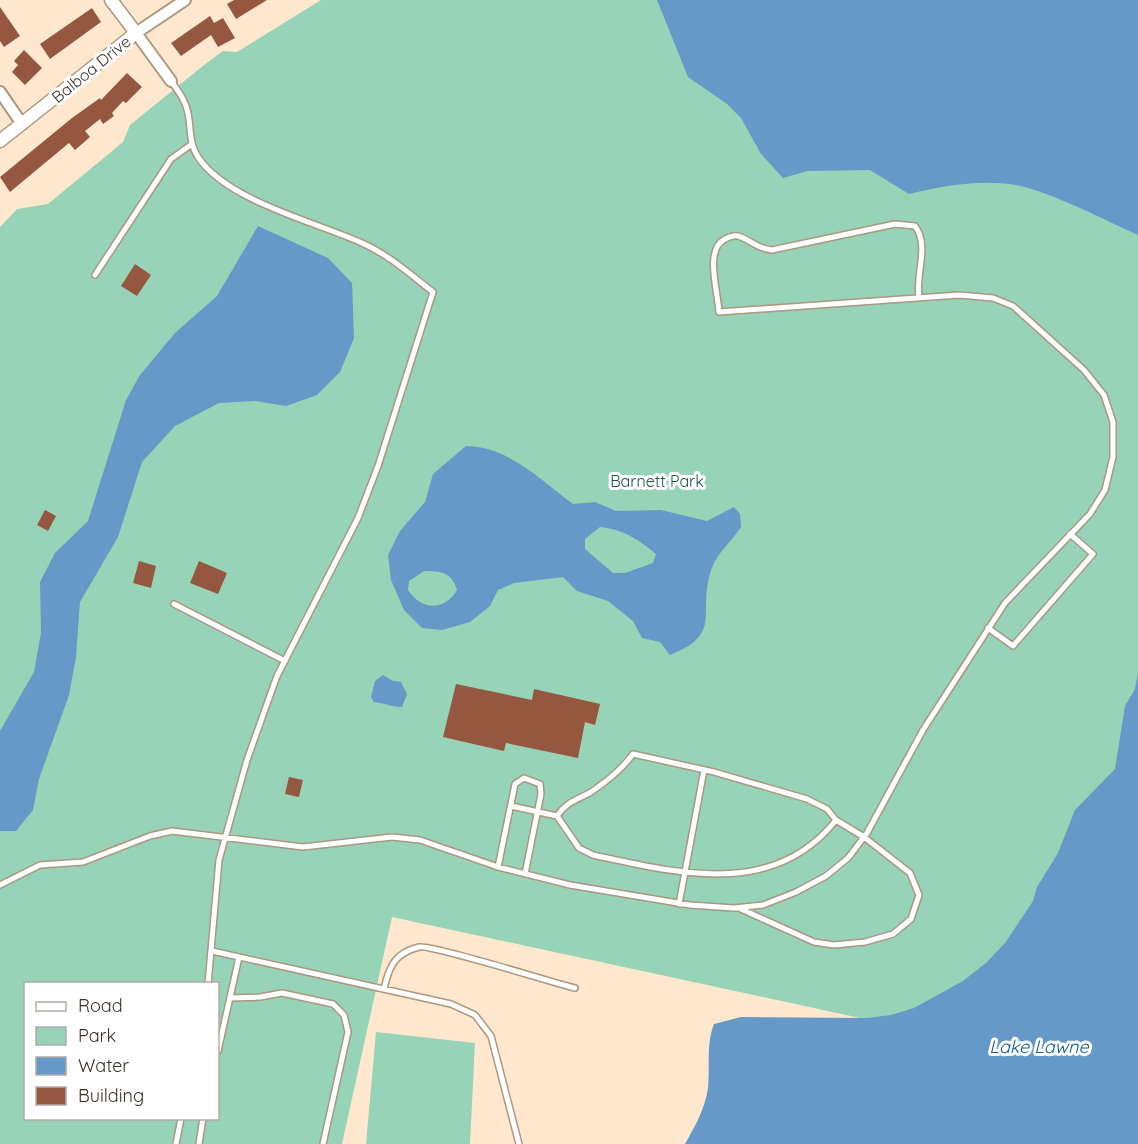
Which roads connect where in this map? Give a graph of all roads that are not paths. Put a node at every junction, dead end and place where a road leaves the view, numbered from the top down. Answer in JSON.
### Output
{"nodes":[{"id":1,"x":111,"y":0,"type":"edge"},
{"id":2,"x":185,"y":0,"type":"edge"},
{"id":3,"x":136,"y":33,"type":"junction"},
{"id":4,"x":171,"y":81,"type":"joint"},
{"id":5,"x":0,"y":92,"type":"edge"},
{"id":6,"x":22,"y":124,"type":"junction"},
{"id":7,"x":0,"y":141,"type":"edge"},
{"id":8,"x":192,"y":144,"type":"junction"},
{"id":9,"x":95,"y":275,"type":"dead end"},
{"id":10,"x":919,"y":298,"type":"junction"},
{"id":11,"x":1070,"y":534,"type":"junction"},
{"id":12,"x":174,"y":604,"type":"dead end"},
{"id":13,"x":988,"y":628,"type":"junction"},
{"id":14,"x":285,"y":661,"type":"junction"},
{"id":15,"x":704,"y":770,"type":"junction"},
{"id":16,"x":511,"y":806,"type":"junction"},
{"id":17,"x":538,"y":812,"type":"junction"},
{"id":18,"x":557,"y":816,"type":"junction"},
{"id":19,"x":836,"y":820,"type":"junction"},
{"id":20,"x":864,"y":837,"type":"junction"},
{"id":21,"x":225,"y":839,"type":"junction"},
{"id":22,"x":498,"y":867,"type":"junction"},
{"id":23,"x":684,"y":872,"type":"junction"},
{"id":24,"x":525,"y":874,"type":"junction"},
{"id":25,"x":0,"y":885,"type":"edge"},
{"id":26,"x":679,"y":904,"type":"junction"},
{"id":27,"x":739,"y":908,"type":"junction"},
{"id":28,"x":212,"y":951,"type":"junction"},
{"id":29,"x":239,"y":957,"type":"junction"},
{"id":30,"x":208,"y":982,"type":"edge"},
{"id":31,"x":575,"y":988,"type":"dead end"},
{"id":32,"x":384,"y":989,"type":"junction"},
{"id":33,"x":230,"y":998,"type":"junction"},
{"id":34,"x":219,"y":1047,"type":"edge"},
{"id":35,"x":181,"y":1120,"type":"edge"},
{"id":36,"x":203,"y":1120,"type":"edge"},
{"id":37,"x":176,"y":1144,"type":"edge"},
{"id":38,"x":199,"y":1144,"type":"edge"},
{"id":39,"x":323,"y":1144,"type":"edge"},
{"id":40,"x":519,"y":1144,"type":"edge"}],
"edges":[{"from":1,"to":3,"type":"street"},
{"from":2,"to":3,"type":"street","name":"Balboa Drive"},
{"from":3,"to":4,"type":"street"},
{"from":3,"to":6,"type":"street","name":"Balboa Drive"},
{"from":4,"to":8,"type":"lane"},
{"from":5,"to":6,"type":"street"},
{"from":6,"to":7,"type":"street","name":"Balboa Drive"},
{"from":8,"to":9,"type":"lane"},
{"from":8,"to":14,"type":"lane"},
{"from":10,"to":10,"type":"lane"},
{"from":10,"to":11,"type":"lane"},
{"from":11,"to":13,"type":"lane"},
{"from":11,"to":13,"type":"lane"},
{"from":12,"to":14,"type":"lane"},
{"from":13,"to":20,"type":"lane"},
{"from":14,"to":21,"type":"lane"},
{"from":15,"to":18,"type":"lane"},
{"from":15,"to":19,"type":"lane"},
{"from":15,"to":23,"type":"lane"},
{"from":16,"to":17,"type":"lane"},
{"from":16,"to":17,"type":"lane"},
{"from":16,"to":22,"type":"lane"},
{"from":17,"to":18,"type":"lane"},
{"from":17,"to":24,"type":"lane"},
{"from":18,"to":23,"type":"lane"},
{"from":19,"to":20,"type":"lane"},
{"from":19,"to":23,"type":"lane"},
{"from":20,"to":27,"type":"lane"},
{"from":20,"to":27,"type":"lane"},
{"from":21,"to":22,"type":"lane"},
{"from":21,"to":25,"type":"lane"},
{"from":21,"to":28,"type":"lane"},
{"from":22,"to":24,"type":"lane"},
{"from":23,"to":26,"type":"lane"},
{"from":24,"to":26,"type":"lane"},
{"from":26,"to":27,"type":"lane"},
{"from":28,"to":29,"type":"lane"},
{"from":28,"to":30,"type":"lane"},
{"from":29,"to":32,"type":"lane"},
{"from":29,"to":33,"type":"lane"},
{"from":31,"to":32,"type":"lane"},
{"from":32,"to":40,"type":"lane"},
{"from":33,"to":34,"type":"lane"},
{"from":33,"to":39,"type":"lane"},
{"from":35,"to":37,"type":"lane"},
{"from":36,"to":38,"type":"lane"}]}
